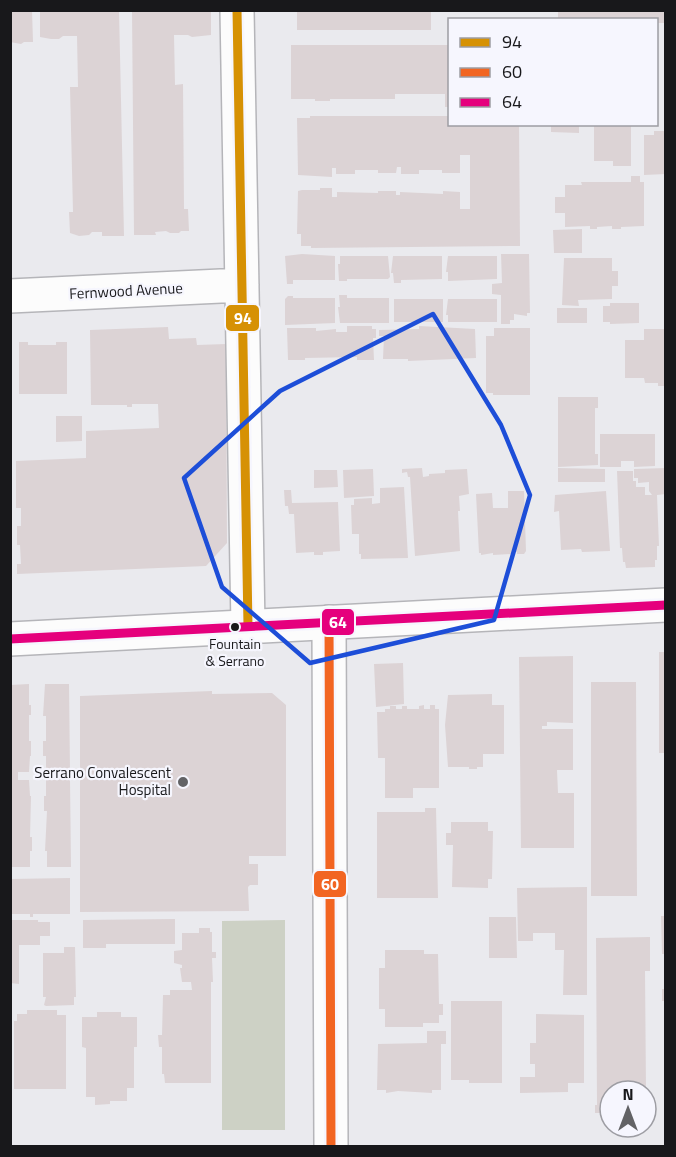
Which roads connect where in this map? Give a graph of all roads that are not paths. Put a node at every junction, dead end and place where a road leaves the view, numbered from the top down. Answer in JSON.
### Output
{"nodes":[{"id":1,"x":237,"y":10,"type":"edge"},
{"id":2,"x":242,"y":285,"type":"junction"},
{"id":3,"x":10,"y":296,"type":"edge"},
{"id":4,"x":666,"y":605,"type":"edge"},
{"id":5,"x":329,"y":622,"type":"junction"},
{"id":6,"x":248,"y":626,"type":"junction"},
{"id":7,"x":10,"y":639,"type":"edge"},
{"id":8,"x":331,"y":1146,"type":"edge"}],
"edges":[{"from":1,"to":2,"type":"street"},
{"from":2,"to":3,"type":"street","name":"Fernwood Avenue"},
{"from":2,"to":6,"type":"street"},
{"from":4,"to":5,"type":"street"},
{"from":5,"to":6,"type":"street"},
{"from":5,"to":8,"type":"street"},
{"from":6,"to":7,"type":"street"}]}
